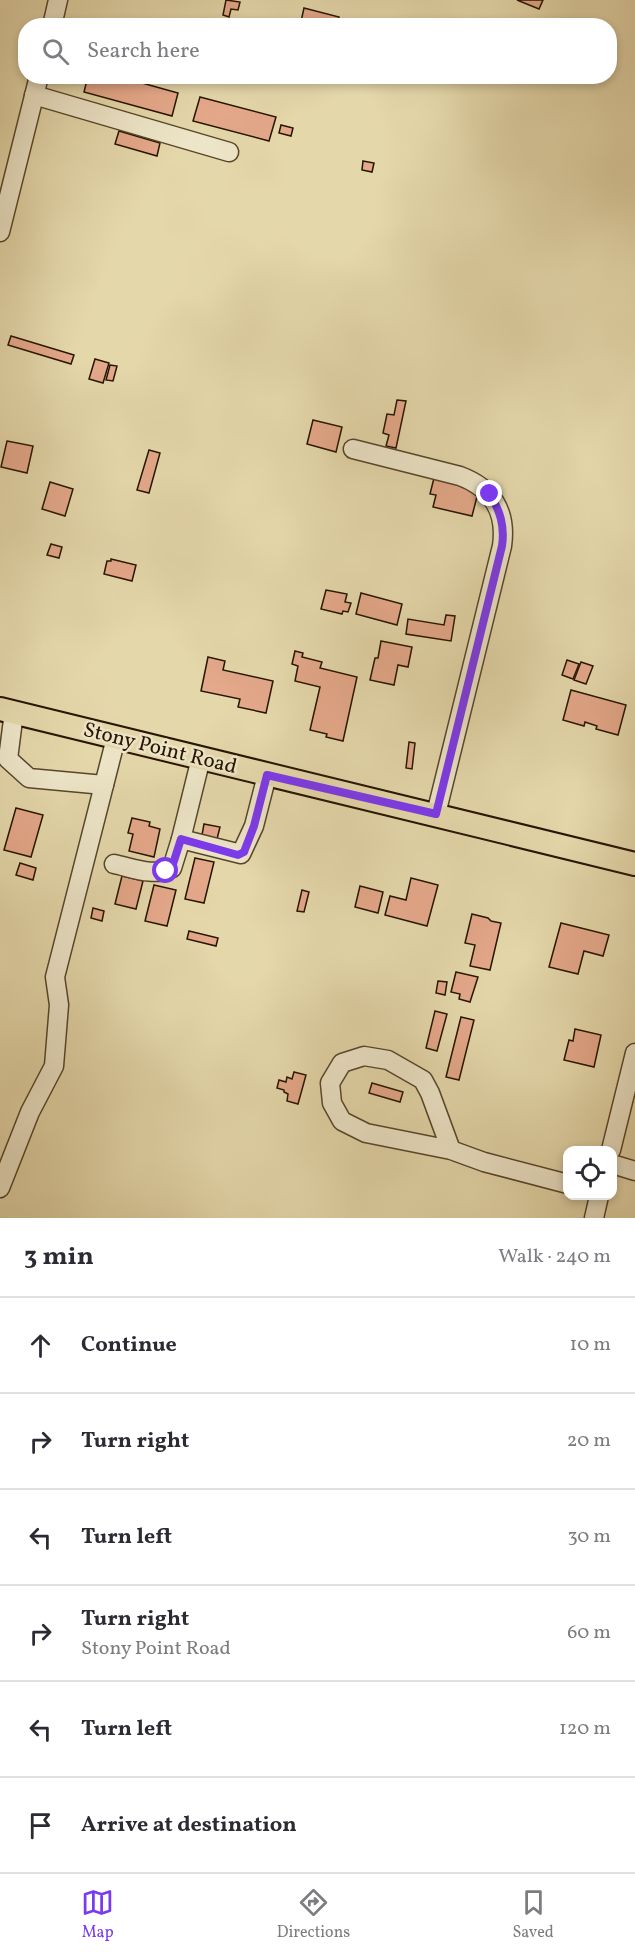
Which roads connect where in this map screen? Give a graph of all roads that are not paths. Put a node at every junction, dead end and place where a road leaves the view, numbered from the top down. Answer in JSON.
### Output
{"nodes":[{"id":1,"x":58,"y":0,"type":"edge"},
{"id":2,"x":53,"y":18,"type":"edge"},
{"id":3,"x":37,"y":84,"type":"edge"},
{"id":4,"x":34,"y":95,"type":"junction"},
{"id":5,"x":229,"y":152,"type":"dead end"},
{"id":6,"x":0,"y":232,"type":"edge"},
{"id":7,"x":353,"y":448,"type":"dead end"},
{"id":8,"x":7,"y":711,"type":"edge"},
{"id":9,"x":116,"y":738,"type":"junction"},
{"id":10,"x":201,"y":758,"type":"junction"},
{"id":11,"x":267,"y":775,"type":"junction"},
{"id":12,"x":104,"y":785,"type":"junction"},
{"id":13,"x":436,"y":814,"type":"junction"},
{"id":14,"x":181,"y":839,"type":"junction"},
{"id":15,"x":114,"y":864,"type":"dead end"},
{"id":16,"x":635,"y":864,"type":"edge"},
{"id":17,"x":635,"y":1053,"type":"edge"},
{"id":18,"x":612,"y":1146,"type":"edge"},
{"id":19,"x":451,"y":1150,"type":"junction"},
{"id":20,"x":617,"y":1166,"type":"edge"},
{"id":21,"x":635,"y":1171,"type":"edge"},
{"id":22,"x":563,"y":1183,"type":"edge"},
{"id":23,"x":0,"y":1188,"type":"edge"},
{"id":24,"x":598,"y":1200,"type":"edge"},
{"id":25,"x":594,"y":1218,"type":"edge"}],
"edges":[{"from":1,"to":2,"type":"street"},
{"from":3,"to":4,"type":"street"},
{"from":4,"to":5,"type":"street"},
{"from":4,"to":6,"type":"street"},
{"from":7,"to":13,"type":"street"},
{"from":8,"to":9,"type":"main road","name":"Stony Point Road"},
{"from":8,"to":12,"type":"street"},
{"from":9,"to":10,"type":"main road","name":"Stony Point Road"},
{"from":9,"to":12,"type":"street"},
{"from":10,"to":11,"type":"main road","name":"Stony Point Road"},
{"from":10,"to":14,"type":"street"},
{"from":11,"to":13,"type":"main road","name":"Stony Point Road"},
{"from":11,"to":14,"type":"street"},
{"from":12,"to":23,"type":"street"},
{"from":13,"to":16,"type":"main road","name":"Stony Point Road"},
{"from":14,"to":15,"type":"street"},
{"from":17,"to":18,"type":"street"},
{"from":19,"to":19,"type":"street"},
{"from":19,"to":22,"type":"street"},
{"from":20,"to":21,"type":"street"},
{"from":24,"to":25,"type":"street"}]}
